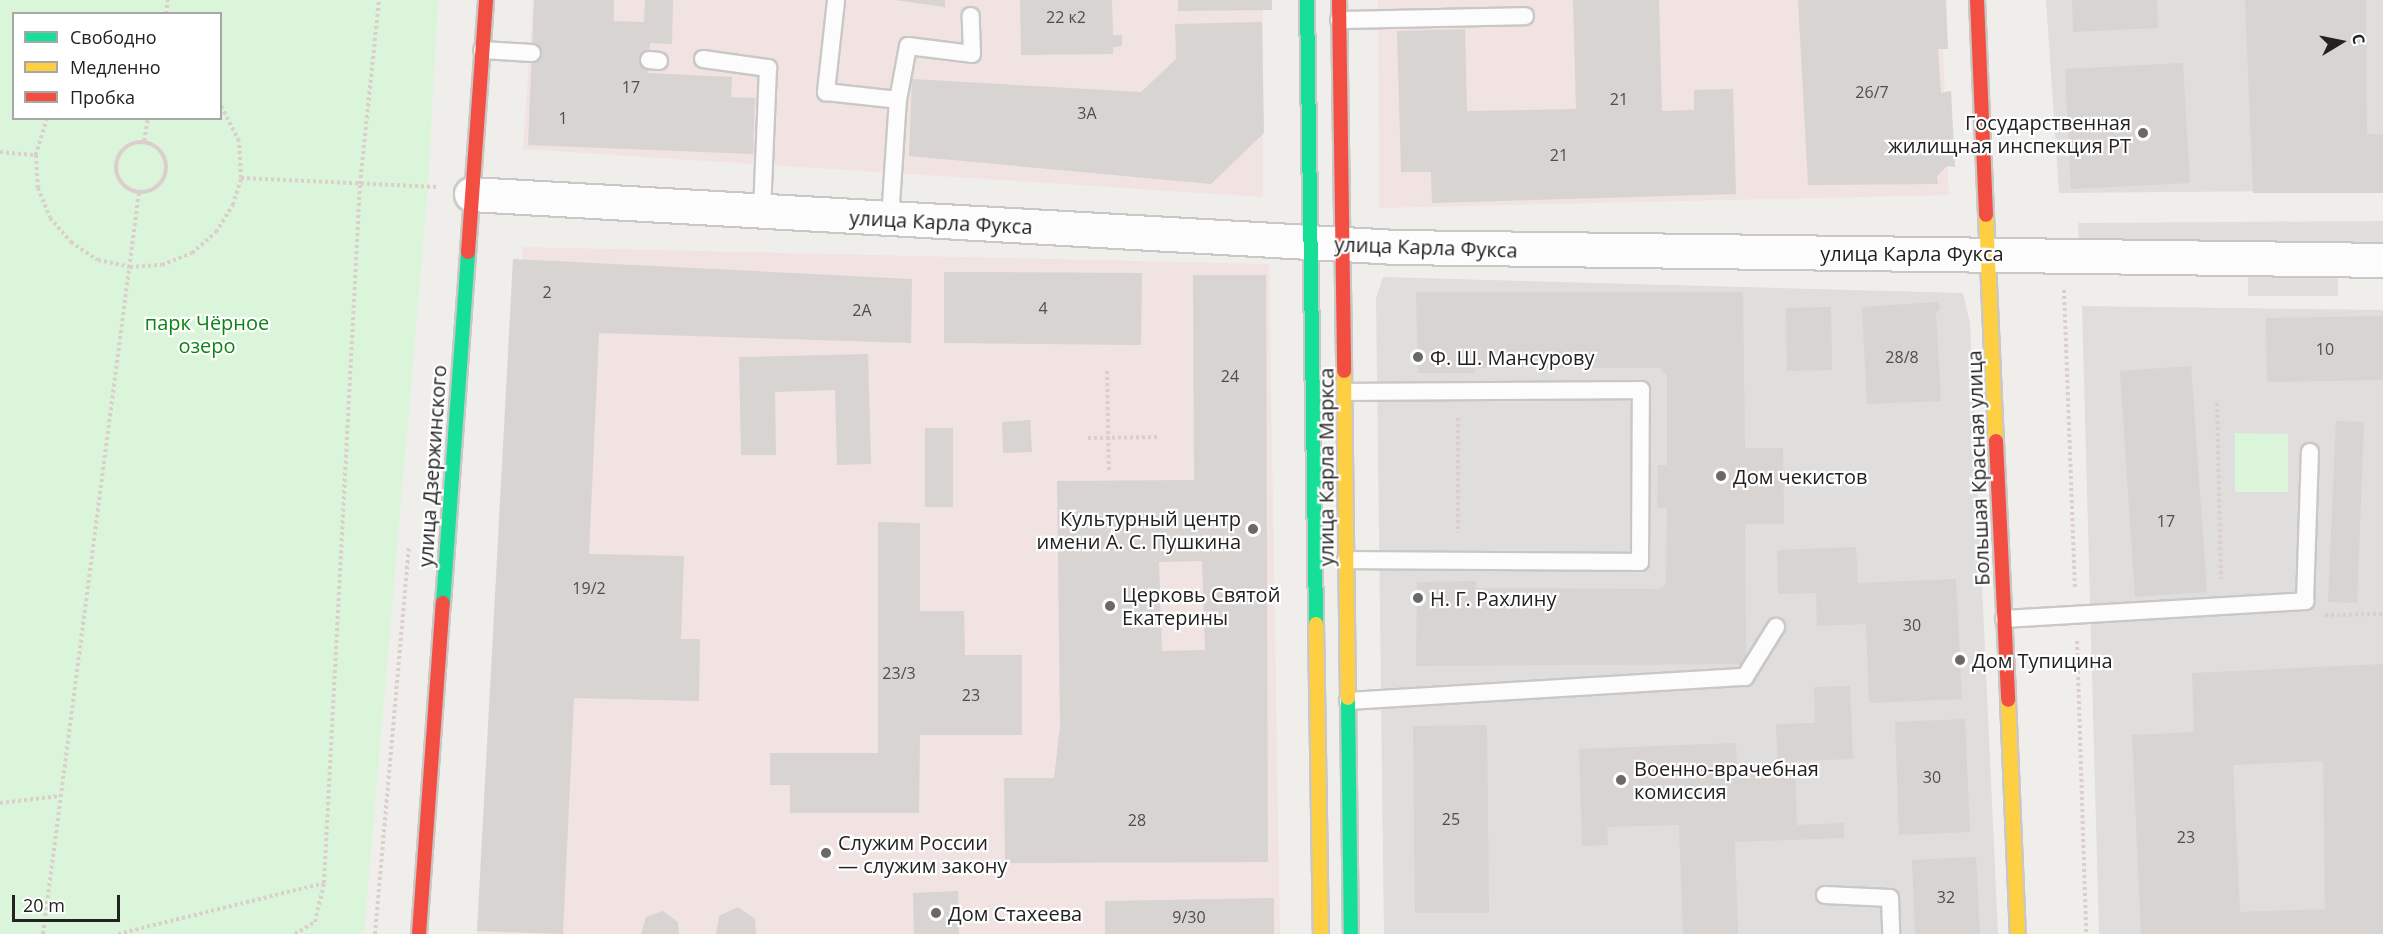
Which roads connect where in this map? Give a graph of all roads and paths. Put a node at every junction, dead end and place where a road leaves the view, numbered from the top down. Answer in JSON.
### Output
{"nodes":[{"id":1,"x":379,"y":0,"type":"edge"},
{"id":2,"x":486,"y":0,"type":"edge"},
{"id":3,"x":1307,"y":0,"type":"edge"},
{"id":4,"x":1339,"y":0,"type":"edge"},
{"id":5,"x":1977,"y":0,"type":"edge"},
{"id":6,"x":836,"y":1,"type":"edge"},
{"id":7,"x":971,"y":16,"type":"dead end"},
{"id":8,"x":1525,"y":16,"type":"dead end"},
{"id":9,"x":1339,"y":20,"type":"junction"},
{"id":10,"x":482,"y":50,"type":"junction"},
{"id":11,"x":532,"y":53,"type":"dead end"},
{"id":12,"x":703,"y":59,"type":"dead end"},
{"id":13,"x":898,"y":100,"type":"junction"},
{"id":14,"x":222,"y":108,"type":"edge"},
{"id":15,"x":46,"y":120,"type":"edge"},
{"id":16,"x":148,"y":120,"type":"edge"},
{"id":17,"x":144,"y":141,"type":"junction"},
{"id":18,"x":0,"y":152,"type":"edge"},
{"id":19,"x":36,"y":155,"type":"junction"},
{"id":20,"x":241,"y":178,"type":"junction"},
{"id":21,"x":360,"y":184,"type":"junction"},
{"id":22,"x":455,"y":191,"type":"junction"},
{"id":23,"x":139,"y":192,"type":"junction"},
{"id":24,"x":762,"y":211,"type":"junction"},
{"id":25,"x":890,"y":219,"type":"junction"},
{"id":26,"x":1310,"y":243,"type":"junction"},
{"id":27,"x":1343,"y":245,"type":"junction"},
{"id":28,"x":1988,"y":252,"type":"junction"},
{"id":29,"x":2383,"y":260,"type":"edge"},
{"id":30,"x":129,"y":267,"type":"junction"},
{"id":31,"x":1107,"y":370,"type":"dead end"},
{"id":32,"x":1346,"y":392,"type":"junction"},
{"id":33,"x":1458,"y":392,"type":"junction"},
{"id":34,"x":2217,"y":403,"type":"dead end"},
{"id":35,"x":1106,"y":437,"type":"junction"},
{"id":36,"x":1159,"y":437,"type":"dead end"},
{"id":37,"x":1088,"y":438,"type":"dead end"},
{"id":38,"x":2310,"y":452,"type":"dead end"},
{"id":39,"x":1109,"y":471,"type":"dead end"},
{"id":40,"x":1459,"y":558,"type":"junction"},
{"id":41,"x":1346,"y":560,"type":"junction"},
{"id":42,"x":2304,"y":601,"type":"junction"},
{"id":43,"x":2222,"y":607,"type":"junction"},
{"id":44,"x":2383,"y":614,"type":"edge"},
{"id":45,"x":2004,"y":619,"type":"junction"},
{"id":46,"x":1776,"y":627,"type":"dead end"},
{"id":47,"x":1348,"y":701,"type":"junction"},
{"id":48,"x":60,"y":796,"type":"junction"},
{"id":49,"x":0,"y":803,"type":"edge"},
{"id":50,"x":324,"y":883,"type":"junction"},
{"id":51,"x":1825,"y":895,"type":"dead end"},
{"id":52,"x":43,"y":934,"type":"edge"},
{"id":53,"x":118,"y":934,"type":"edge"},
{"id":54,"x":295,"y":934,"type":"edge"},
{"id":55,"x":419,"y":934,"type":"edge"},
{"id":56,"x":1321,"y":934,"type":"edge"},
{"id":57,"x":1351,"y":934,"type":"edge"},
{"id":58,"x":1891,"y":934,"type":"edge"},
{"id":59,"x":2018,"y":934,"type":"edge"}],
"edges":[{"from":1,"to":21,"type":"path"},
{"from":2,"to":10,"type":"main road","name":"улица Дзержинского"},
{"from":3,"to":26,"type":"main road","name":"улица Карла Маркса"},
{"from":4,"to":9,"type":"main road","name":"улица Карла Маркса"},
{"from":5,"to":28,"type":"main road","name":"Большая Красная улица"},
{"from":6,"to":13,"type":"lane"},
{"from":7,"to":13,"type":"lane"},
{"from":8,"to":9,"type":"lane"},
{"from":9,"to":27,"type":"main road","name":"улица Карла Маркса"},
{"from":10,"to":11,"type":"lane"},
{"from":10,"to":22,"type":"main road","name":"улица Дзержинского"},
{"from":12,"to":24,"type":"lane"},
{"from":13,"to":25,"type":"lane"},
{"from":14,"to":20,"type":"path"},
{"from":15,"to":19,"type":"path"},
{"from":16,"to":17,"type":"path"},
{"from":17,"to":23,"type":"path"},
{"from":17,"to":23,"type":"path"},
{"from":18,"to":19,"type":"path"},
{"from":19,"to":30,"type":"path"},
{"from":20,"to":21,"type":"path"},
{"from":20,"to":30,"type":"path"},
{"from":21,"to":22,"type":"path"},
{"from":21,"to":50,"type":"path"},
{"from":22,"to":24,"type":"street","name":"улица Карла Фукса"},
{"from":22,"to":55,"type":"main road","name":"улица Дзержинского"},
{"from":23,"to":30,"type":"path"},
{"from":24,"to":25,"type":"street","name":"улица Карла Фукса"},
{"from":25,"to":26,"type":"street","name":"улица Карла Фукса"},
{"from":26,"to":27,"type":"street","name":"улица Карла Фукса"},
{"from":26,"to":56,"type":"main road","name":"улица Карла Маркса"},
{"from":27,"to":28,"type":"street","name":"улица Карла Фукса"},
{"from":27,"to":32,"type":"main road","name":"улица Карла Маркса"},
{"from":28,"to":29,"type":"street","name":"улица Карла Фукса"},
{"from":28,"to":45,"type":"main road","name":"Большая Красная улица"},
{"from":30,"to":48,"type":"path"},
{"from":31,"to":35,"type":"path"},
{"from":32,"to":33,"type":"lane"},
{"from":32,"to":41,"type":"main road","name":"улица Карла Маркса"},
{"from":33,"to":40,"type":"path"},
{"from":33,"to":40,"type":"lane"},
{"from":34,"to":43,"type":"path"},
{"from":35,"to":36,"type":"path"},
{"from":35,"to":37,"type":"path"},
{"from":35,"to":39,"type":"path"},
{"from":38,"to":42,"type":"lane"},
{"from":40,"to":41,"type":"lane"},
{"from":41,"to":47,"type":"main road","name":"улица Карла Маркса"},
{"from":42,"to":43,"type":"lane"},
{"from":42,"to":44,"type":"path"},
{"from":43,"to":45,"type":"lane"},
{"from":45,"to":59,"type":"main road","name":"Большая Красная улица"},
{"from":46,"to":47,"type":"lane"},
{"from":47,"to":57,"type":"main road","name":"улица Карла Маркса"},
{"from":48,"to":49,"type":"path"},
{"from":48,"to":52,"type":"path"},
{"from":50,"to":53,"type":"path"},
{"from":50,"to":54,"type":"path"},
{"from":51,"to":58,"type":"lane"}]}
